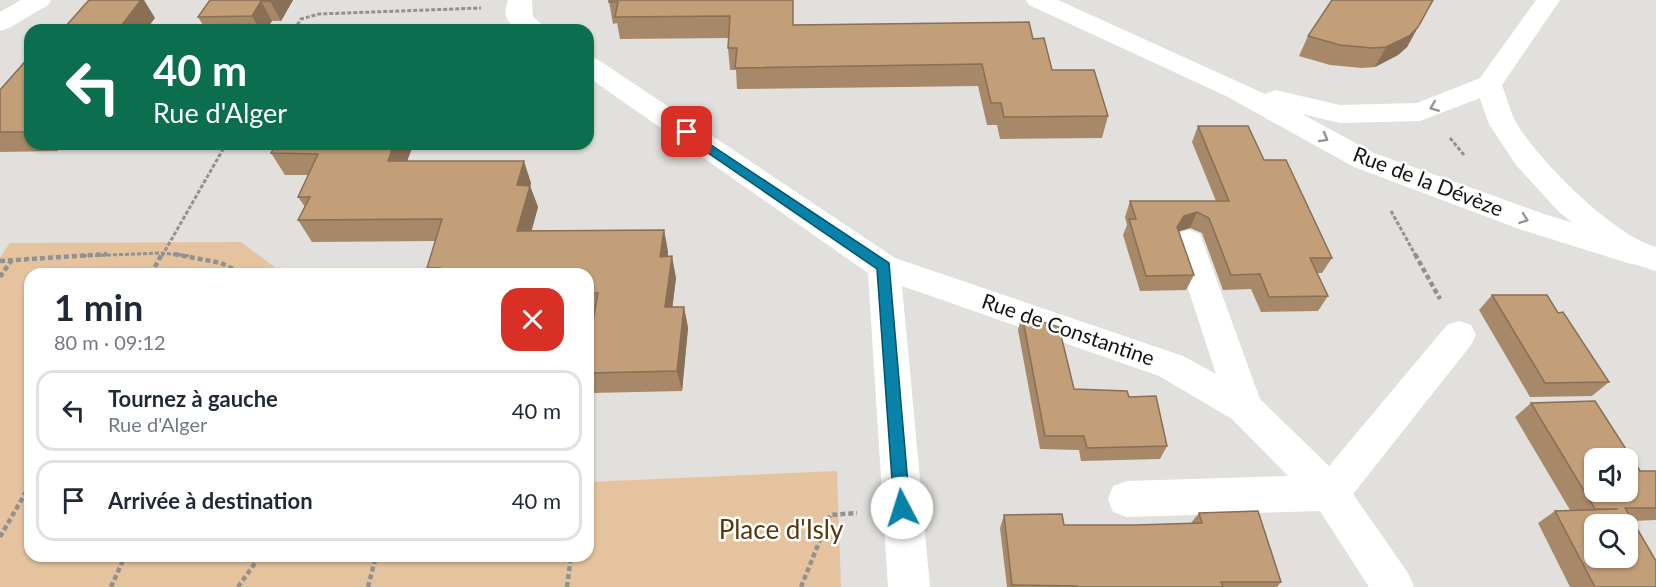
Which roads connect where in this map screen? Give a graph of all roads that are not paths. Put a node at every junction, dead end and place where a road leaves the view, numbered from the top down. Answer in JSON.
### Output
{"nodes":[{"id":1,"x":39,"y":0,"type":"edge"},
{"id":2,"x":1038,"y":0,"type":"edge"},
{"id":3,"x":1548,"y":0,"type":"edge"},
{"id":4,"x":519,"y":3,"type":"edge"},
{"id":5,"x":0,"y":23,"type":"edge"},
{"id":6,"x":527,"y":24,"type":"edge"},
{"id":7,"x":594,"y":69,"type":"edge"},
{"id":8,"x":1488,"y":85,"type":"junction"},
{"id":9,"x":1236,"y":90,"type":"junction"},
{"id":10,"x":1189,"y":242,"type":"dead end"},
{"id":11,"x":1643,"y":256,"type":"edge"},
{"id":12,"x":884,"y":267,"type":"junction"},
{"id":13,"x":1459,"y":335,"type":"road end"},
{"id":14,"x":1245,"y":408,"type":"junction"},
{"id":15,"x":1329,"y":493,"type":"junction"},
{"id":16,"x":1127,"y":499,"type":"dead end"},
{"id":17,"x":909,"y":587,"type":"edge"},
{"id":18,"x":1393,"y":587,"type":"edge"}],
"edges":[{"from":1,"to":5,"type":"street"},
{"from":2,"to":9,"type":"street","name":"Rue de la Dévèze"},
{"from":3,"to":8,"type":"street"},
{"from":4,"to":6,"type":"street"},
{"from":7,"to":12,"type":"street","name":"Rue de Constantine"},
{"from":8,"to":9,"type":"street","name":"Rue de la Dévèze","one_way":true},
{"from":8,"to":11,"type":"street"},
{"from":9,"to":11,"type":"street","name":"Rue de la Dévèze","one_way":true},
{"from":10,"to":14,"type":"street","name":"Rue de Constantine"},
{"from":12,"to":14,"type":"street","name":"Rue de Constantine"},
{"from":12,"to":17,"type":"street"},
{"from":13,"to":15,"type":"street"},
{"from":14,"to":15,"type":"street","name":"Rue de Constantine"},
{"from":15,"to":16,"type":"street"},
{"from":15,"to":18,"type":"street","name":"Rue de Constantine"}]}
